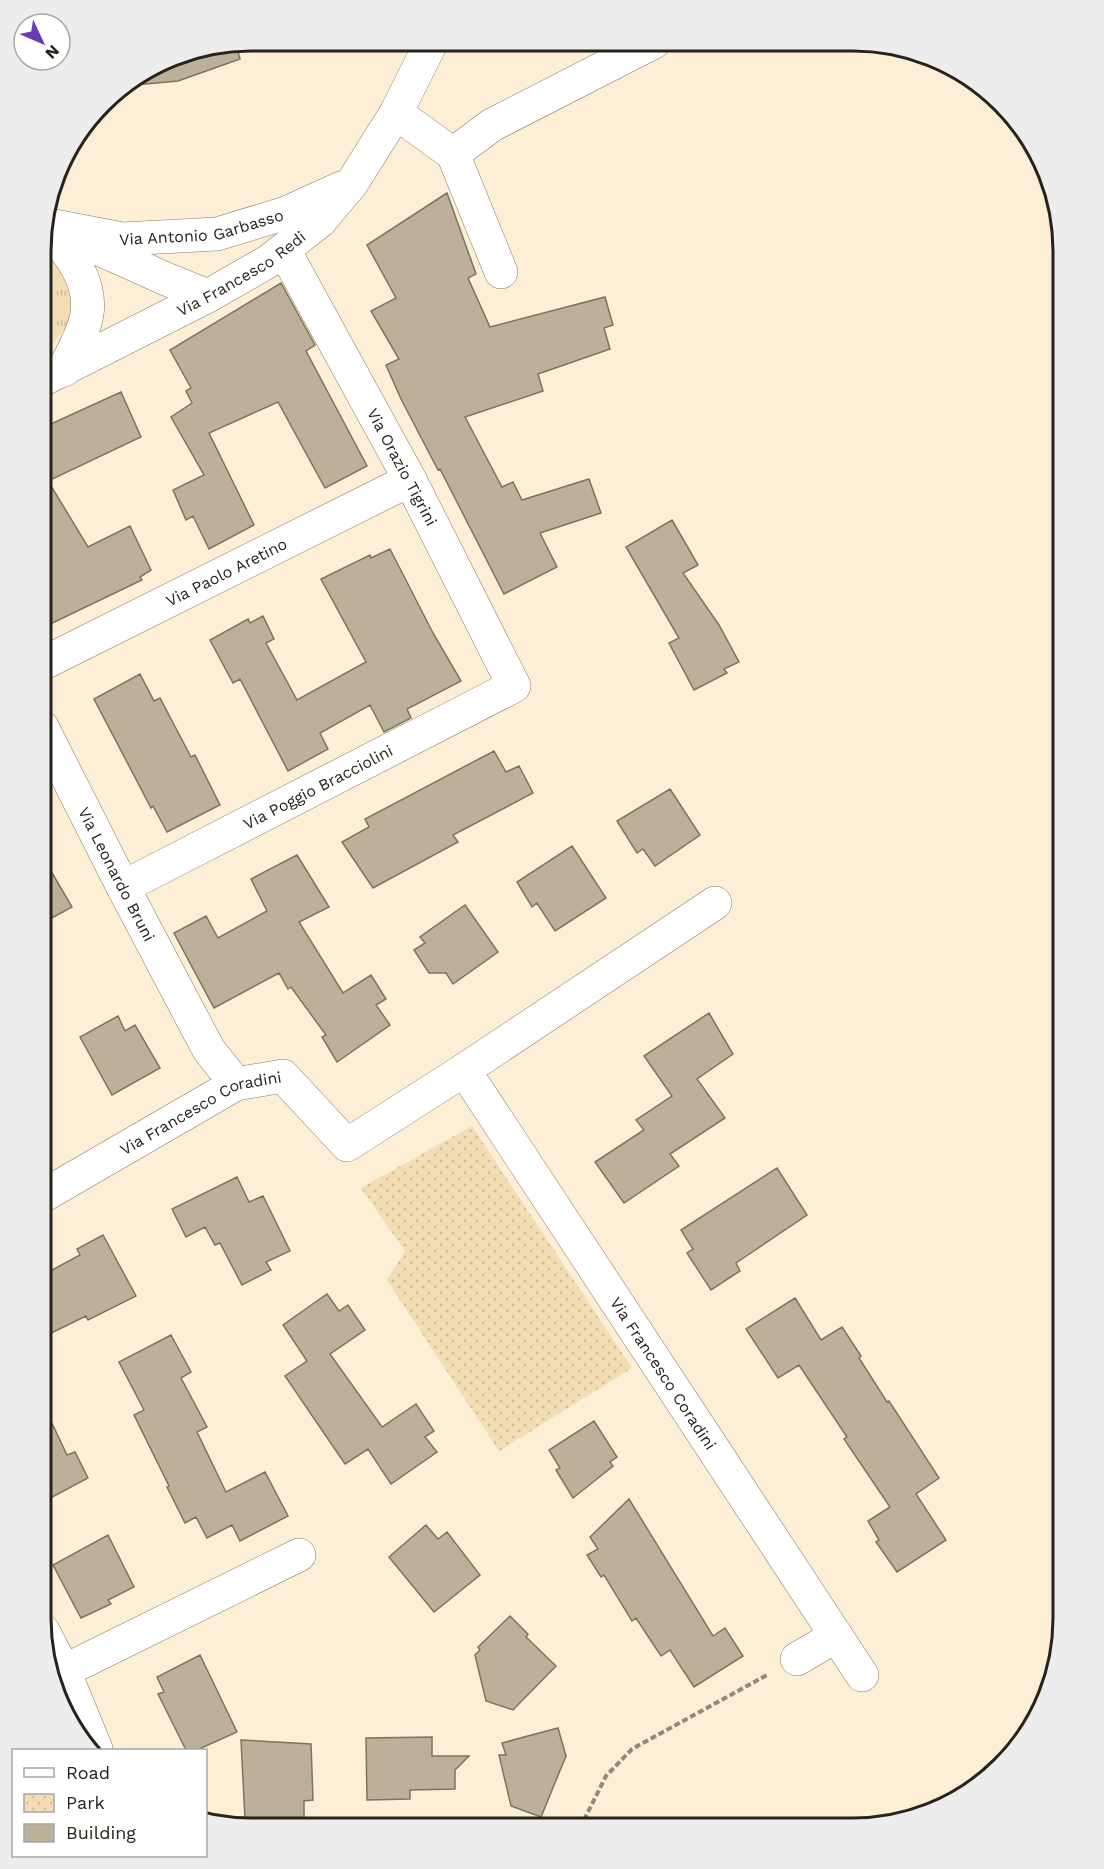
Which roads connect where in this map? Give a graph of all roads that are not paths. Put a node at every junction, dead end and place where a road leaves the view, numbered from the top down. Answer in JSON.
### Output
{"nodes":[{"id":1,"x":427,"y":51,"type":"edge"},
{"id":2,"x":636,"y":51,"type":"edge"},
{"id":3,"x":396,"y":113,"type":"junction"},
{"id":4,"x":453,"y":154,"type":"junction"},
{"id":5,"x":352,"y":183,"type":"junction"},
{"id":6,"x":53,"y":225,"type":"edge"},
{"id":7,"x":53,"y":227,"type":"edge"},
{"id":8,"x":52,"y":233,"type":"edge"},
{"id":9,"x":284,"y":250,"type":"junction"},
{"id":10,"x":501,"y":272,"type":"dead end"},
{"id":11,"x":208,"y":296,"type":"junction"},
{"id":12,"x":53,"y":375,"type":"edge"},
{"id":13,"x":410,"y":480,"type":"junction"},
{"id":14,"x":51,"y":660,"type":"edge"},
{"id":15,"x":514,"y":686,"type":"joint"},
{"id":16,"x":51,"y":745,"type":"edge"},
{"id":17,"x":123,"y":887,"type":"junction"},
{"id":18,"x":715,"y":903,"type":"dead end"},
{"id":19,"x":464,"y":1070,"type":"junction"},
{"id":20,"x":236,"y":1084,"type":"junction"},
{"id":21,"x":51,"y":1191,"type":"edge"},
{"id":22,"x":299,"y":1555,"type":"dead end"},
{"id":23,"x":836,"y":1636,"type":"junction"},
{"id":24,"x":54,"y":1653,"type":"edge"},
{"id":25,"x":797,"y":1659,"type":"road end"},
{"id":26,"x":64,"y":1671,"type":"junction"},
{"id":27,"x":862,"y":1675,"type":"dead end"},
{"id":28,"x":93,"y":1741,"type":"edge"}],
"edges":[{"from":1,"to":3,"type":"street","name":"Via Francesco Redi"},
{"from":2,"to":4,"type":"street"},
{"from":3,"to":4,"type":"street"},
{"from":3,"to":5,"type":"street","name":"Via Francesco Redi"},
{"from":4,"to":10,"type":"street"},
{"from":5,"to":6,"type":"street","name":"Via Antonio Garbasso"},
{"from":5,"to":9,"type":"street","name":"Via Francesco Redi"},
{"from":7,"to":11,"type":"street","name":"Via Antonio Garbasso"},
{"from":8,"to":12,"type":"street"},
{"from":9,"to":11,"type":"street","name":"Via Francesco Redi"},
{"from":9,"to":13,"type":"street","name":"Via Orazio Tigrini"},
{"from":11,"to":12,"type":"street","name":"Via Francesco Redi"},
{"from":13,"to":14,"type":"street","name":"Via Paolo Aretino"},
{"from":13,"to":15,"type":"street","name":"Via Orazio Tigrini"},
{"from":15,"to":17,"type":"street","name":"Via Poggio Bracciolini"},
{"from":16,"to":17,"type":"street","name":"Via Leonardo Bruni"},
{"from":17,"to":20,"type":"street","name":"Via Leonardo Bruni"},
{"from":18,"to":19,"type":"street","name":"Via Francesco Coradini"},
{"from":19,"to":20,"type":"street","name":"Via Francesco Coradini"},
{"from":19,"to":23,"type":"street","name":"Via Francesco Coradini"},
{"from":20,"to":21,"type":"street","name":"Via Francesco Coradini"},
{"from":22,"to":26,"type":"street"},
{"from":23,"to":25,"type":"street"},
{"from":23,"to":27,"type":"street","name":"Via Francesco Coradini"},
{"from":24,"to":26,"type":"street"},
{"from":26,"to":28,"type":"street"}]}
